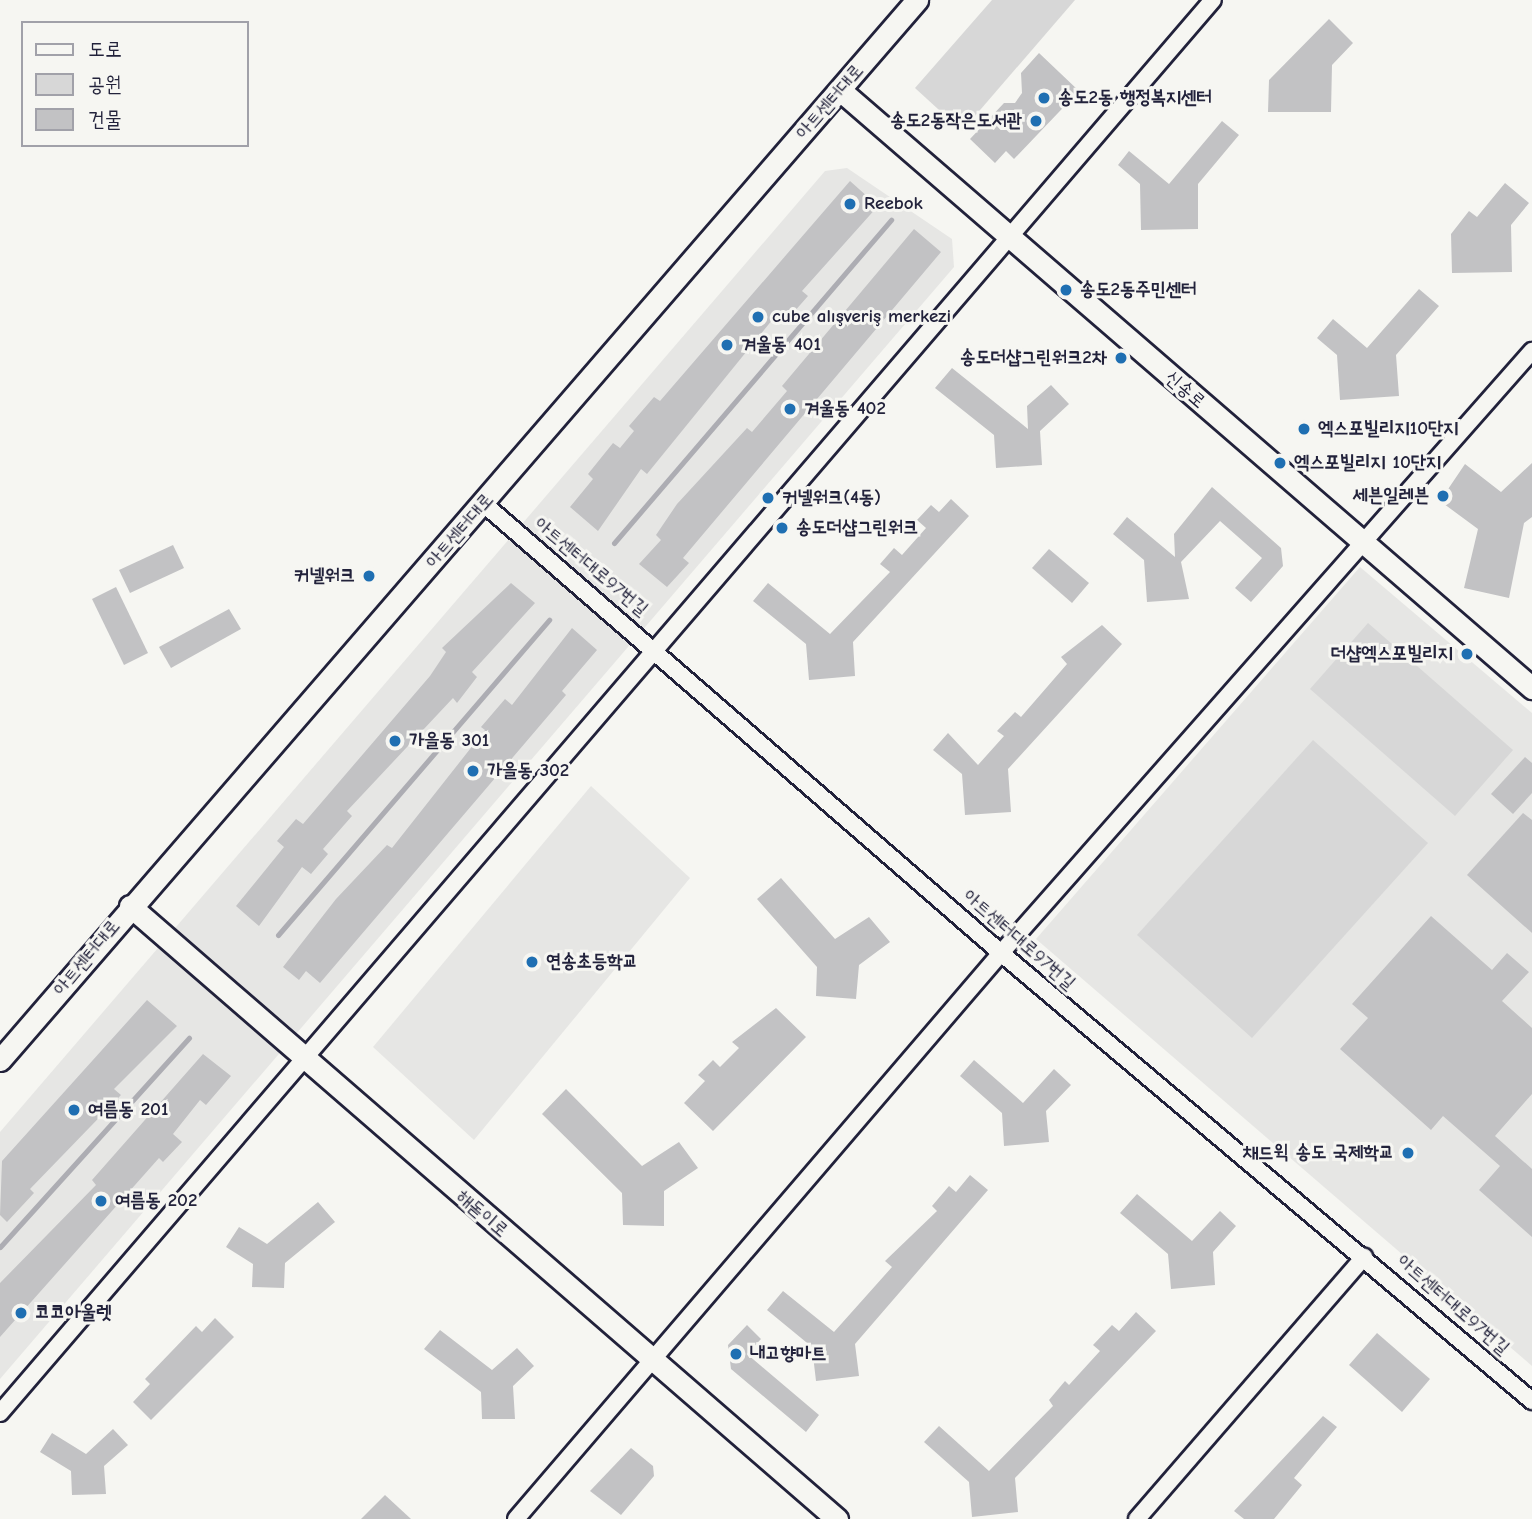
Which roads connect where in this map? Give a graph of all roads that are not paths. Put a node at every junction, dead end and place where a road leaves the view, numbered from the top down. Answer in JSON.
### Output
{"nodes":[{"id":1,"x":917,"y":0,"type":"edge"},
{"id":2,"x":1213,"y":0,"type":"edge"},
{"id":3,"x":840,"y":90,"type":"junction"},
{"id":4,"x":1009,"y":239,"type":"junction"},
{"id":5,"x":1532,"y":351,"type":"edge"},
{"id":6,"x":484,"y":504,"type":"junction"},
{"id":7,"x":1362,"y":542,"type":"junction"},
{"id":8,"x":654,"y":648,"type":"junction"},
{"id":9,"x":1532,"y":688,"type":"edge"},
{"id":10,"x":130,"y":906,"type":"junction"},
{"id":11,"x":1001,"y":953,"type":"junction"},
{"id":12,"x":0,"y":1060,"type":"edge"},
{"id":13,"x":305,"y":1061,"type":"junction"},
{"id":14,"x":1364,"y":1257,"type":"junction"},
{"id":15,"x":652,"y":1361,"type":"junction"},
{"id":16,"x":1532,"y":1401,"type":"edge"},
{"id":17,"x":0,"y":1413,"type":"edge"},
{"id":18,"x":516,"y":1519,"type":"edge"},
{"id":19,"x":837,"y":1519,"type":"edge"},
{"id":20,"x":1138,"y":1519,"type":"edge"}],
"edges":[{"from":1,"to":3,"type":"street","name":"아트센터대로"},
{"from":2,"to":4,"type":"street"},
{"from":3,"to":4,"type":"street","name":"신송로"},
{"from":3,"to":6,"type":"street","name":"아트센터대로"},
{"from":4,"to":7,"type":"street","name":"신송로"},
{"from":4,"to":8,"type":"street"},
{"from":5,"to":7,"type":"street"},
{"from":6,"to":8,"type":"street","name":"아트센터대로97번길"},
{"from":6,"to":10,"type":"street","name":"아트센터대로"},
{"from":7,"to":9,"type":"street","name":"신송로"},
{"from":7,"to":11,"type":"street"},
{"from":8,"to":11,"type":"street","name":"아트센터대로97번길"},
{"from":8,"to":13,"type":"street"},
{"from":10,"to":12,"type":"street","name":"아트센터대로"},
{"from":10,"to":13,"type":"street","name":"해돋이로"},
{"from":11,"to":14,"type":"street","name":"아트센터대로97번길"},
{"from":11,"to":15,"type":"street"},
{"from":13,"to":15,"type":"street","name":"해돋이로"},
{"from":13,"to":17,"type":"street"},
{"from":14,"to":16,"type":"street","name":"아트센터대로97번길"},
{"from":14,"to":20,"type":"street"},
{"from":15,"to":18,"type":"street"},
{"from":15,"to":19,"type":"street","name":"해돋이로"}]}
